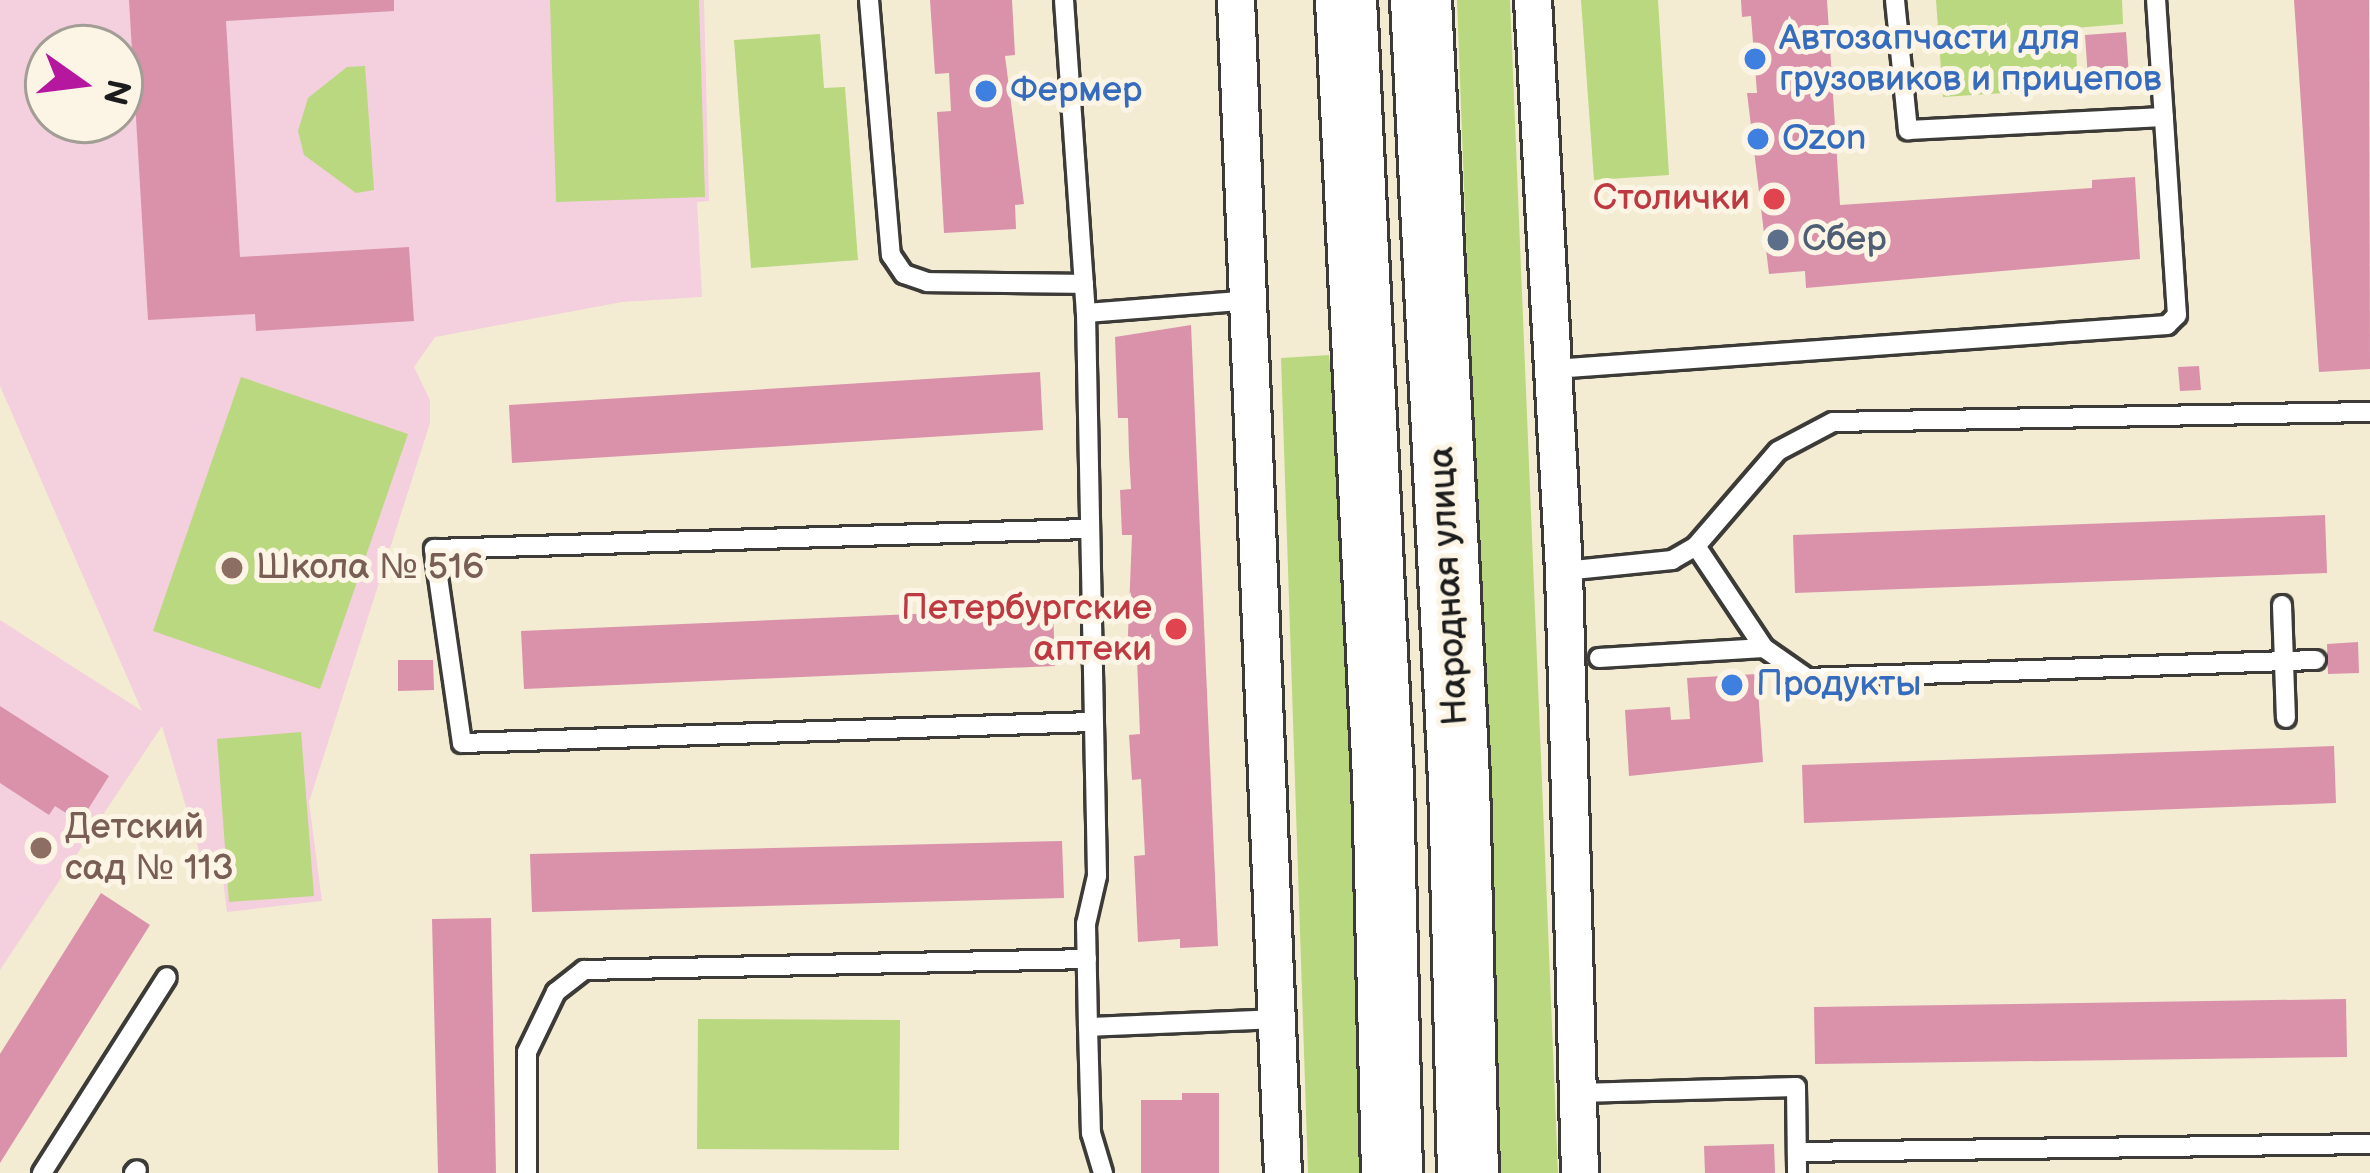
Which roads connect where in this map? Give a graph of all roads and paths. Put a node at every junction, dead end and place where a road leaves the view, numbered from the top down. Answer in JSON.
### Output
{"nodes":[{"id":1,"x":869,"y":0,"type":"edge"},
{"id":2,"x":1064,"y":0,"type":"edge"},
{"id":3,"x":1236,"y":0,"type":"edge"},
{"id":4,"x":1346,"y":0,"type":"edge"},
{"id":5,"x":1421,"y":0,"type":"edge"},
{"id":6,"x":1533,"y":0,"type":"edge"},
{"id":7,"x":1894,"y":0,"type":"edge"},
{"id":8,"x":2156,"y":0,"type":"edge"},
{"id":9,"x":2164,"y":117,"type":"junction"},
{"id":10,"x":1084,"y":284,"type":"junction"},
{"id":11,"x":1252,"y":300,"type":"junction"},
{"id":12,"x":1086,"y":313,"type":"junction"},
{"id":13,"x":1554,"y":369,"type":"junction"},
{"id":14,"x":2370,"y":412,"type":"edge"},
{"id":15,"x":1086,"y":529,"type":"junction"},
{"id":16,"x":1696,"y":546,"type":"junction"},
{"id":17,"x":1564,"y":571,"type":"junction"},
{"id":18,"x":2282,"y":605,"type":"dead end"},
{"id":19,"x":1764,"y":648,"type":"junction"},
{"id":20,"x":1598,"y":658,"type":"dead end"},
{"id":21,"x":2316,"y":660,"type":"dead end"},
{"id":22,"x":2284,"y":661,"type":"junction"},
{"id":23,"x":2286,"y":718,"type":"dead end"},
{"id":24,"x":1093,"y":722,"type":"junction"},
{"id":25,"x":1087,"y":959,"type":"junction"},
{"id":26,"x":166,"y":977,"type":"dead end"},
{"id":27,"x":1282,"y":1019,"type":"junction"},
{"id":28,"x":1088,"y":1027,"type":"junction"},
{"id":29,"x":1579,"y":1093,"type":"junction"},
{"id":30,"x":2370,"y":1144,"type":"edge"},
{"id":31,"x":1796,"y":1152,"type":"junction"},
{"id":32,"x":42,"y":1173,"type":"edge"},
{"id":33,"x":527,"y":1173,"type":"edge"},
{"id":34,"x":1103,"y":1173,"type":"edge"},
{"id":35,"x":1283,"y":1173,"type":"edge"},
{"id":36,"x":1392,"y":1173,"type":"edge"},
{"id":37,"x":1468,"y":1173,"type":"edge"},
{"id":38,"x":1580,"y":1173,"type":"edge"},
{"id":39,"x":1797,"y":1173,"type":"edge"}],
"edges":[{"from":1,"to":10,"type":"lane"},
{"from":2,"to":10,"type":"lane"},
{"from":3,"to":11,"type":"street"},
{"from":4,"to":36,"type":"main road","name":"Народная улица"},
{"from":5,"to":37,"type":"main road","name":"Народная улица"},
{"from":6,"to":13,"type":"street"},
{"from":7,"to":9,"type":"lane"},
{"from":8,"to":9,"type":"lane"},
{"from":9,"to":13,"type":"lane"},
{"from":10,"to":12,"type":"lane"},
{"from":11,"to":12,"type":"lane"},
{"from":11,"to":27,"type":"street"},
{"from":12,"to":15,"type":"lane"},
{"from":13,"to":17,"type":"street"},
{"from":14,"to":16,"type":"lane"},
{"from":15,"to":24,"type":"lane"},
{"from":15,"to":24,"type":"lane"},
{"from":16,"to":17,"type":"lane"},
{"from":16,"to":19,"type":"lane"},
{"from":17,"to":29,"type":"street"},
{"from":18,"to":22,"type":"lane"},
{"from":19,"to":20,"type":"lane"},
{"from":19,"to":22,"type":"lane"},
{"from":21,"to":22,"type":"lane"},
{"from":22,"to":23,"type":"lane"},
{"from":24,"to":25,"type":"lane"},
{"from":25,"to":28,"type":"lane"},
{"from":25,"to":33,"type":"lane"},
{"from":26,"to":32,"type":"lane"},
{"from":27,"to":28,"type":"lane"},
{"from":27,"to":35,"type":"street"},
{"from":28,"to":34,"type":"lane"},
{"from":29,"to":31,"type":"lane"},
{"from":29,"to":38,"type":"street"},
{"from":30,"to":31,"type":"lane"},
{"from":31,"to":39,"type":"lane"}]}
